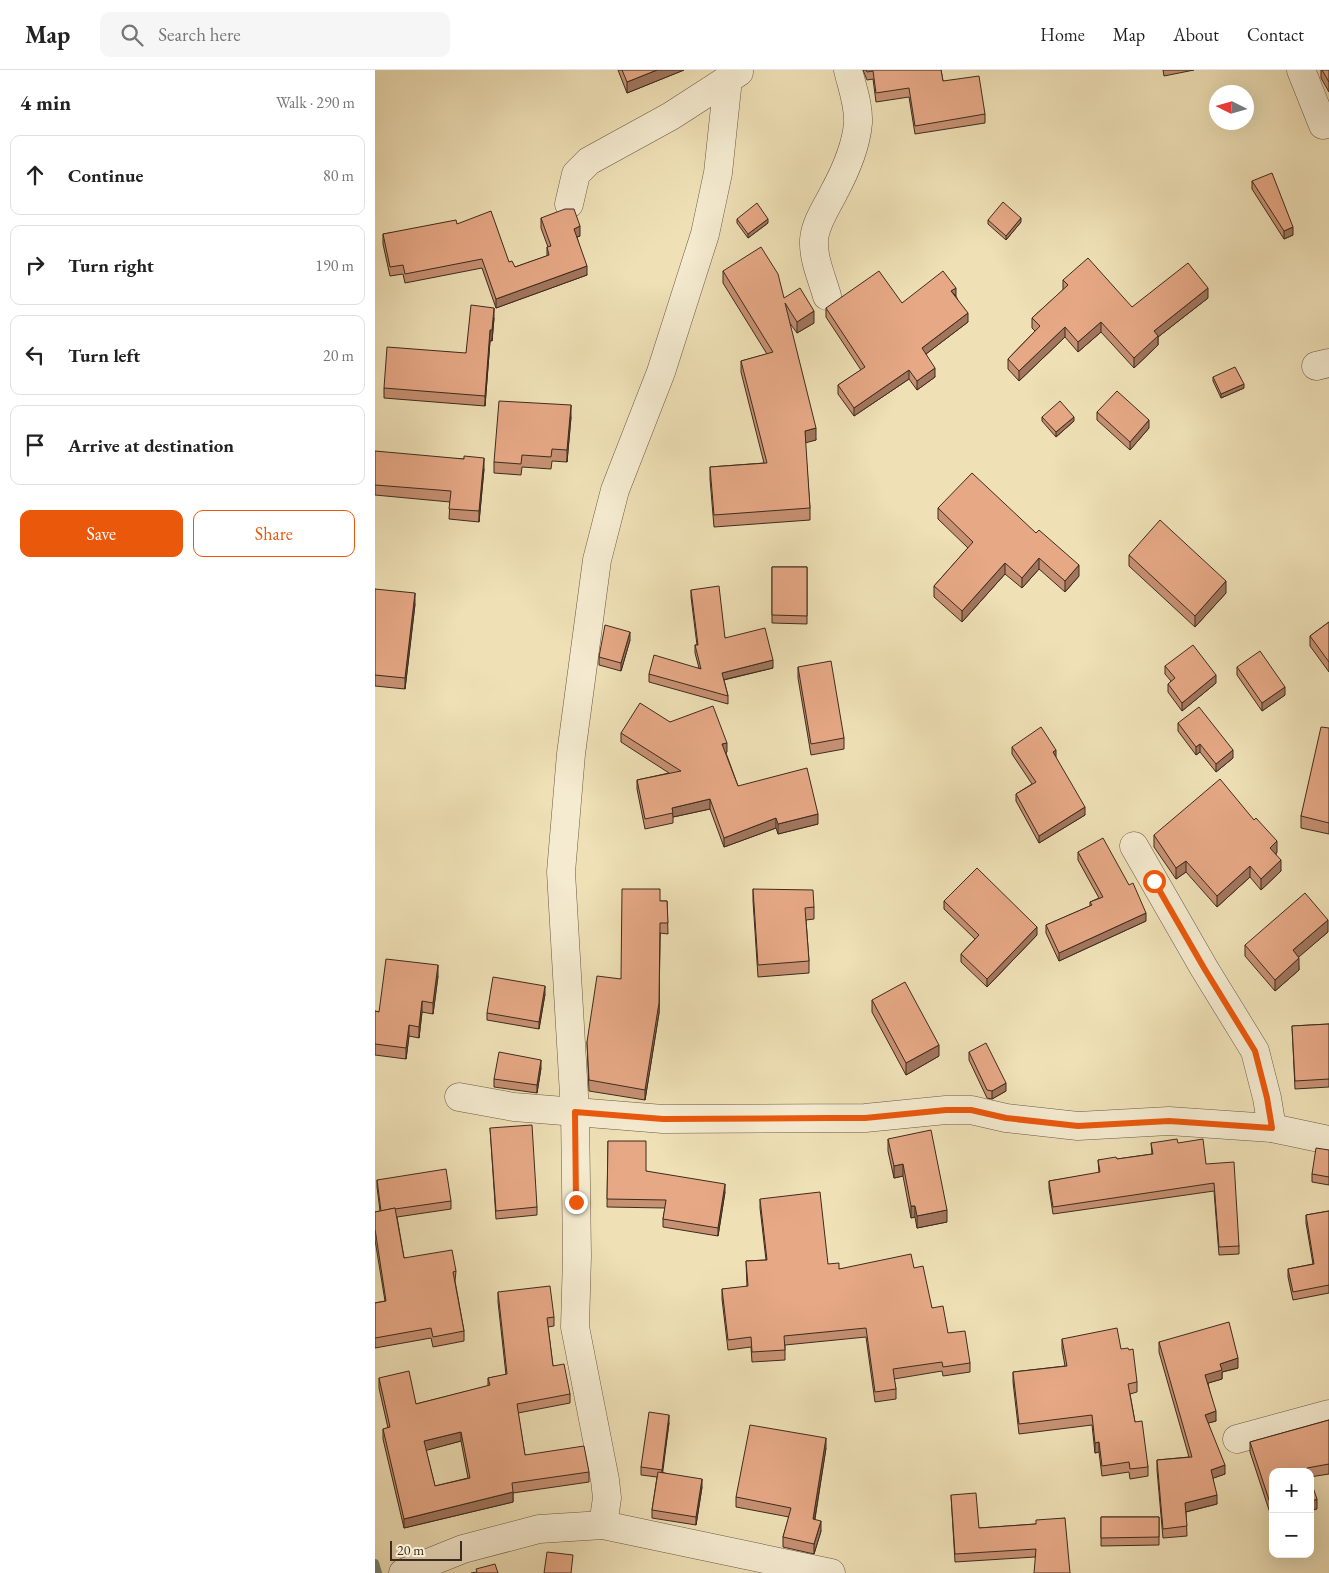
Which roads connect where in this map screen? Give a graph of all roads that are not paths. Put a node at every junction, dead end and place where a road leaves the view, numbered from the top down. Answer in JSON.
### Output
{"nodes":[{"id":1,"x":848,"y":70,"type":"edge"},
{"id":2,"x":1301,"y":70,"type":"edge"},
{"id":3,"x":736,"y":75,"type":"edge"},
{"id":4,"x":1323,"y":125,"type":"dead end"},
{"id":5,"x":569,"y":204,"type":"dead end"},
{"id":6,"x":827,"y":296,"type":"dead end"},
{"id":7,"x":1134,"y":846,"type":"dead end"},
{"id":8,"x":459,"y":1097,"type":"dead end"},
{"id":9,"x":575,"y":1112,"type":"junction"},
{"id":10,"x":1272,"y":1128,"type":"junction"},
{"id":11,"x":1329,"y":1140,"type":"edge"},
{"id":12,"x":1329,"y":1414,"type":"edge"},
{"id":13,"x":1237,"y":1439,"type":"dead end"},
{"id":14,"x":603,"y":1525,"type":"junction"},
{"id":15,"x":404,"y":1573,"type":"edge"},
{"id":16,"x":831,"y":1573,"type":"edge"}],
"edges":[{"from":1,"to":6,"type":"street"},
{"from":2,"to":4,"type":"street"},
{"from":3,"to":5,"type":"street"},
{"from":3,"to":9,"type":"street"},
{"from":7,"to":10,"type":"street"},
{"from":8,"to":9,"type":"street"},
{"from":9,"to":10,"type":"street"},
{"from":9,"to":14,"type":"street"},
{"from":10,"to":11,"type":"street"},
{"from":12,"to":13,"type":"street"},
{"from":14,"to":15,"type":"street"},
{"from":14,"to":16,"type":"street"}]}
